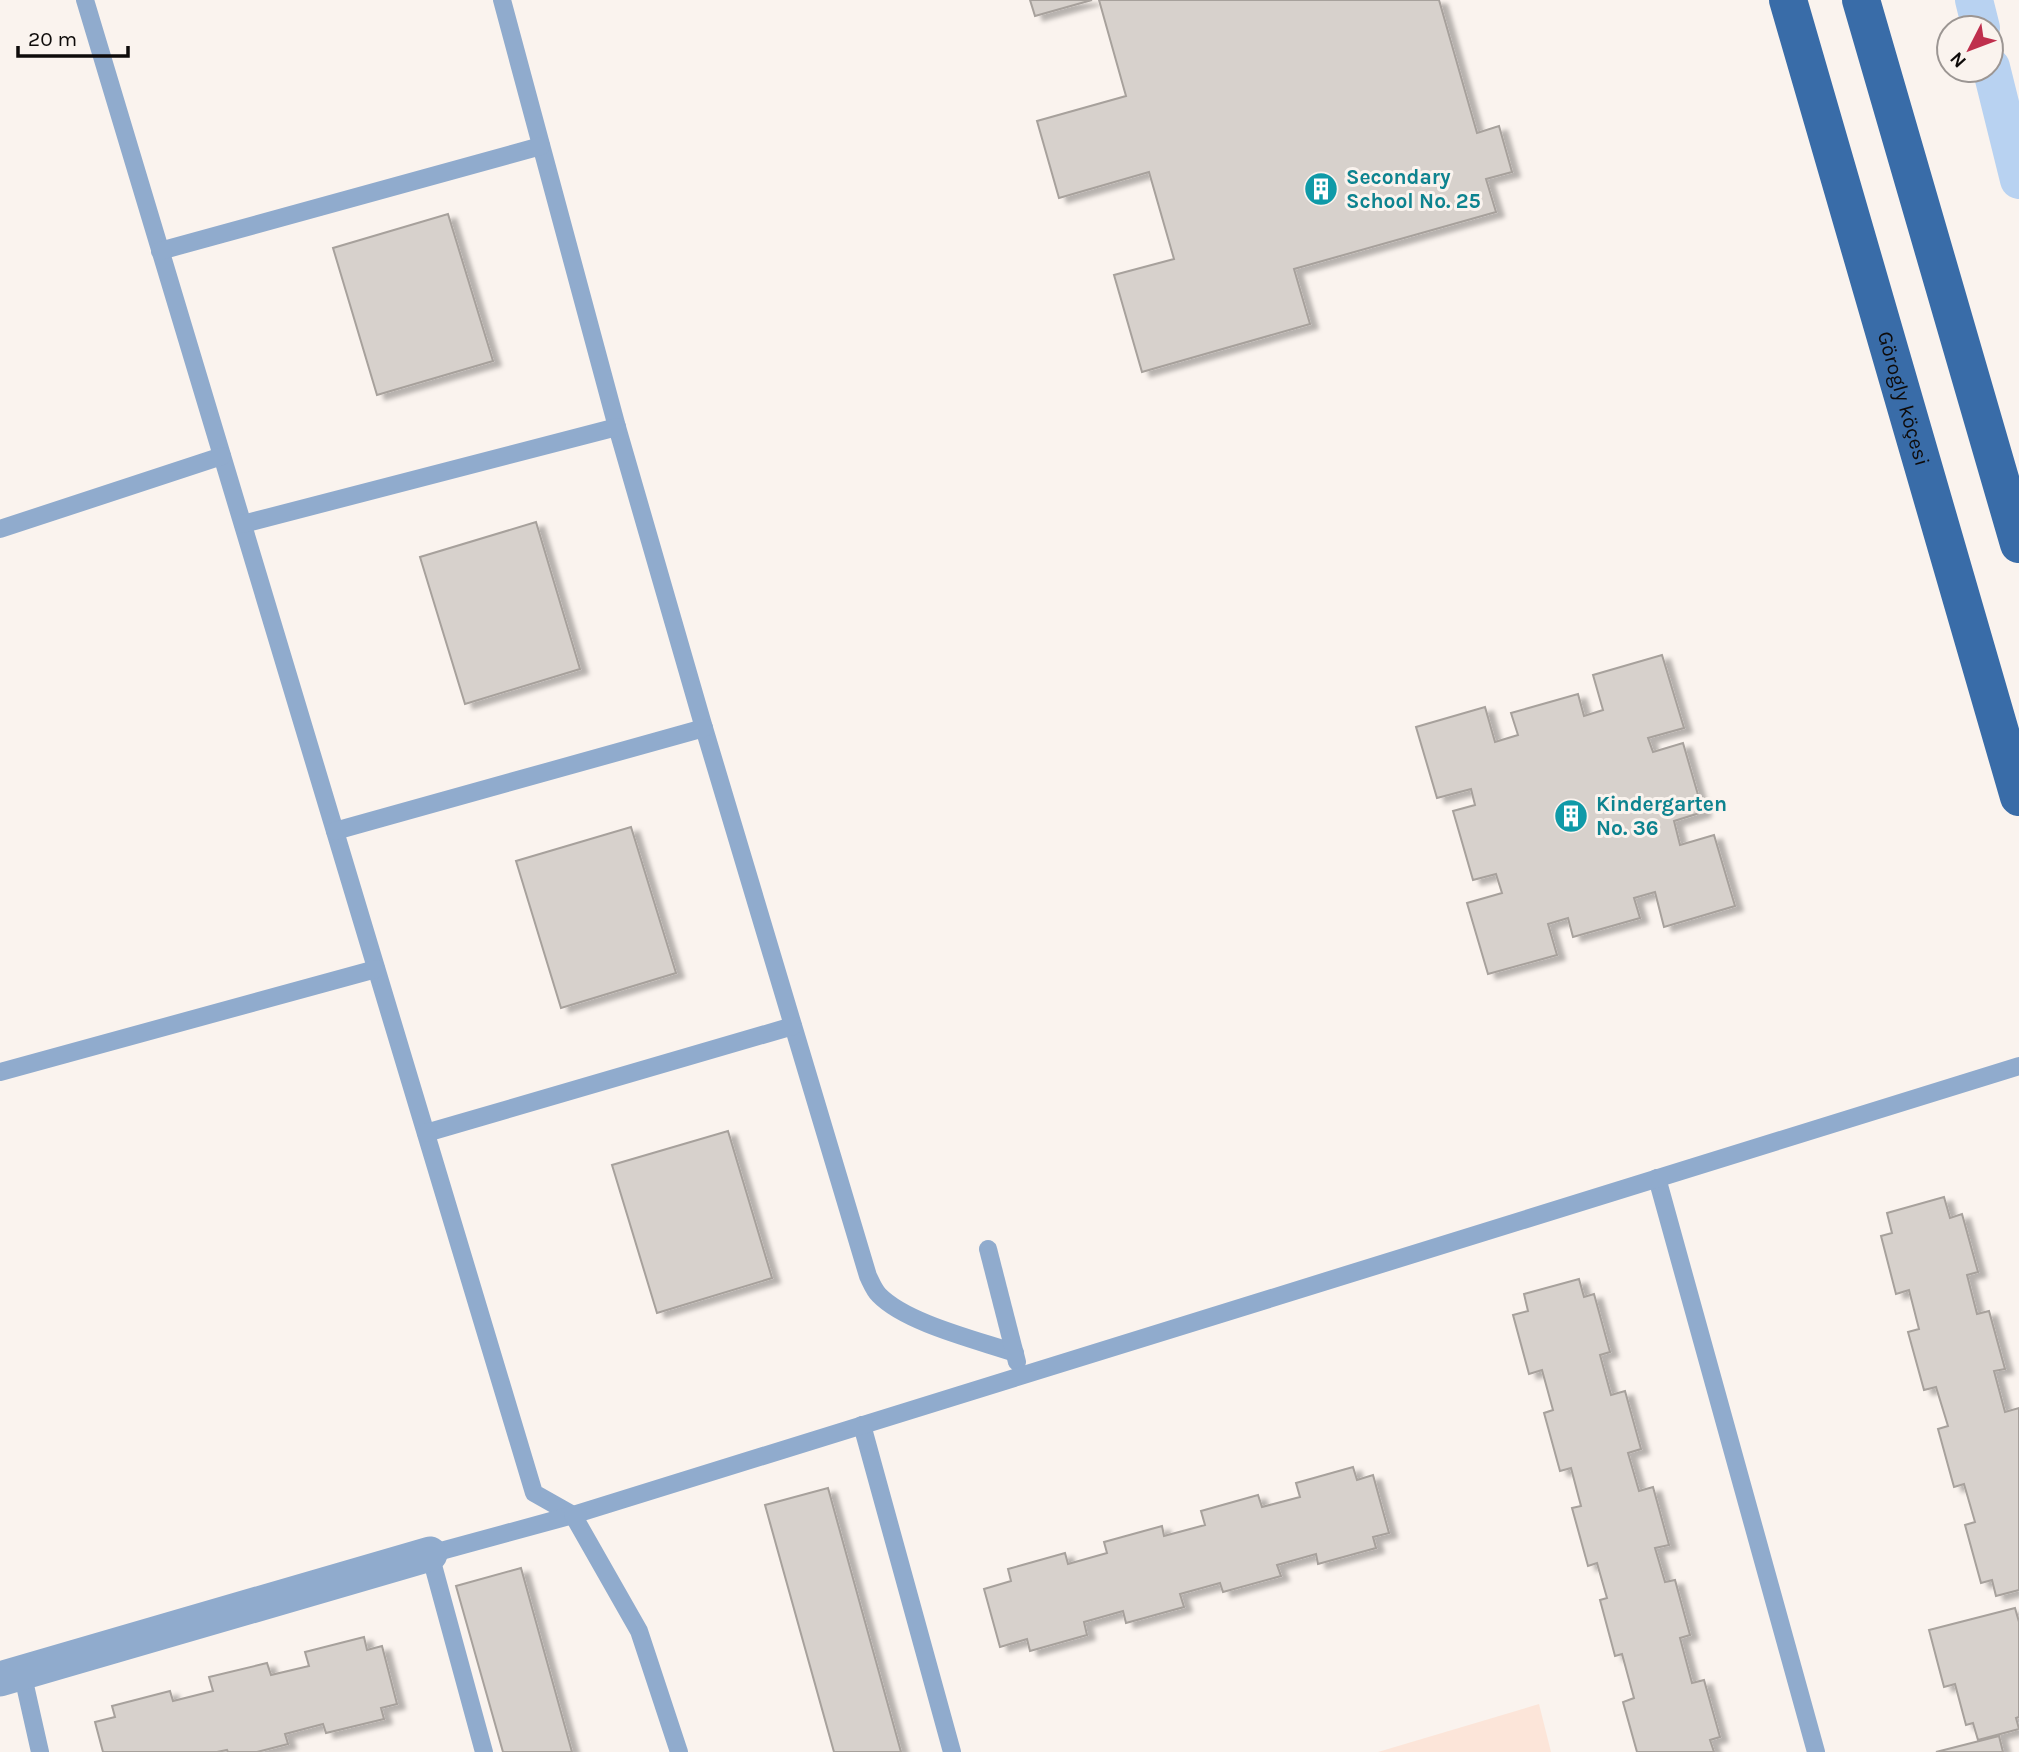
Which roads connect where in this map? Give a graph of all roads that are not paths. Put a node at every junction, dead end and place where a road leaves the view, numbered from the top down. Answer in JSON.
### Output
{"nodes":[{"id":1,"x":85,"y":0,"type":"edge"},
{"id":2,"x":502,"y":0,"type":"edge"},
{"id":3,"x":1788,"y":0,"type":"edge"},
{"id":4,"x":1861,"y":0,"type":"edge"},
{"id":5,"x":541,"y":146,"type":"junction"},
{"id":6,"x":160,"y":251,"type":"junction"},
{"id":7,"x":617,"y":427,"type":"junction"},
{"id":8,"x":222,"y":456,"type":"junction"},
{"id":9,"x":243,"y":524,"type":"junction"},
{"id":10,"x":0,"y":529,"type":"edge"},
{"id":11,"x":2019,"y":544,"type":"edge"},
{"id":12,"x":704,"y":728,"type":"junction"},
{"id":13,"x":2019,"y":797,"type":"edge"},
{"id":14,"x":335,"y":831,"type":"junction"},
{"id":15,"x":376,"y":970,"type":"junction"},
{"id":16,"x":793,"y":1026,"type":"junction"},
{"id":17,"x":2019,"y":1066,"type":"edge"},
{"id":18,"x":0,"y":1072,"type":"edge"},
{"id":19,"x":425,"y":1133,"type":"junction"},
{"id":20,"x":1657,"y":1178,"type":"junction"},
{"id":21,"x":988,"y":1249,"type":"dead end"},
{"id":22,"x":1015,"y":1353,"type":"junction"},
{"id":23,"x":1020,"y":1376,"type":"junction"},
{"id":24,"x":862,"y":1425,"type":"junction"},
{"id":25,"x":573,"y":1515,"type":"junction"},
{"id":26,"x":430,"y":1554,"type":"junction"},
{"id":27,"x":11,"y":1676,"type":"edge"},
{"id":28,"x":40,"y":1752,"type":"edge"},
{"id":29,"x":484,"y":1752,"type":"edge"},
{"id":30,"x":679,"y":1752,"type":"edge"},
{"id":31,"x":952,"y":1752,"type":"edge"},
{"id":32,"x":1816,"y":1752,"type":"edge"}],
"edges":[{"from":1,"to":6,"type":"lane"},
{"from":2,"to":5,"type":"lane"},
{"from":3,"to":13,"type":"main road","name":"Görogly köçesi"},
{"from":4,"to":11,"type":"main road"},
{"from":5,"to":6,"type":"lane"},
{"from":5,"to":7,"type":"lane"},
{"from":6,"to":8,"type":"lane"},
{"from":7,"to":9,"type":"lane"},
{"from":7,"to":12,"type":"lane"},
{"from":8,"to":9,"type":"lane"},
{"from":8,"to":10,"type":"lane"},
{"from":9,"to":14,"type":"lane"},
{"from":12,"to":14,"type":"lane"},
{"from":12,"to":16,"type":"lane"},
{"from":14,"to":15,"type":"lane"},
{"from":15,"to":18,"type":"lane"},
{"from":15,"to":19,"type":"lane"},
{"from":16,"to":19,"type":"lane"},
{"from":16,"to":22,"type":"lane"},
{"from":17,"to":20,"type":"lane"},
{"from":19,"to":25,"type":"lane"},
{"from":20,"to":23,"type":"lane"},
{"from":20,"to":32,"type":"lane"},
{"from":21,"to":22,"type":"lane"},
{"from":22,"to":23,"type":"lane"},
{"from":23,"to":24,"type":"lane"},
{"from":24,"to":25,"type":"lane"},
{"from":24,"to":31,"type":"lane"},
{"from":25,"to":26,"type":"lane"},
{"from":25,"to":30,"type":"lane"},
{"from":26,"to":27,"type":"street"},
{"from":26,"to":29,"type":"lane"},
{"from":27,"to":28,"type":"lane"}]}
